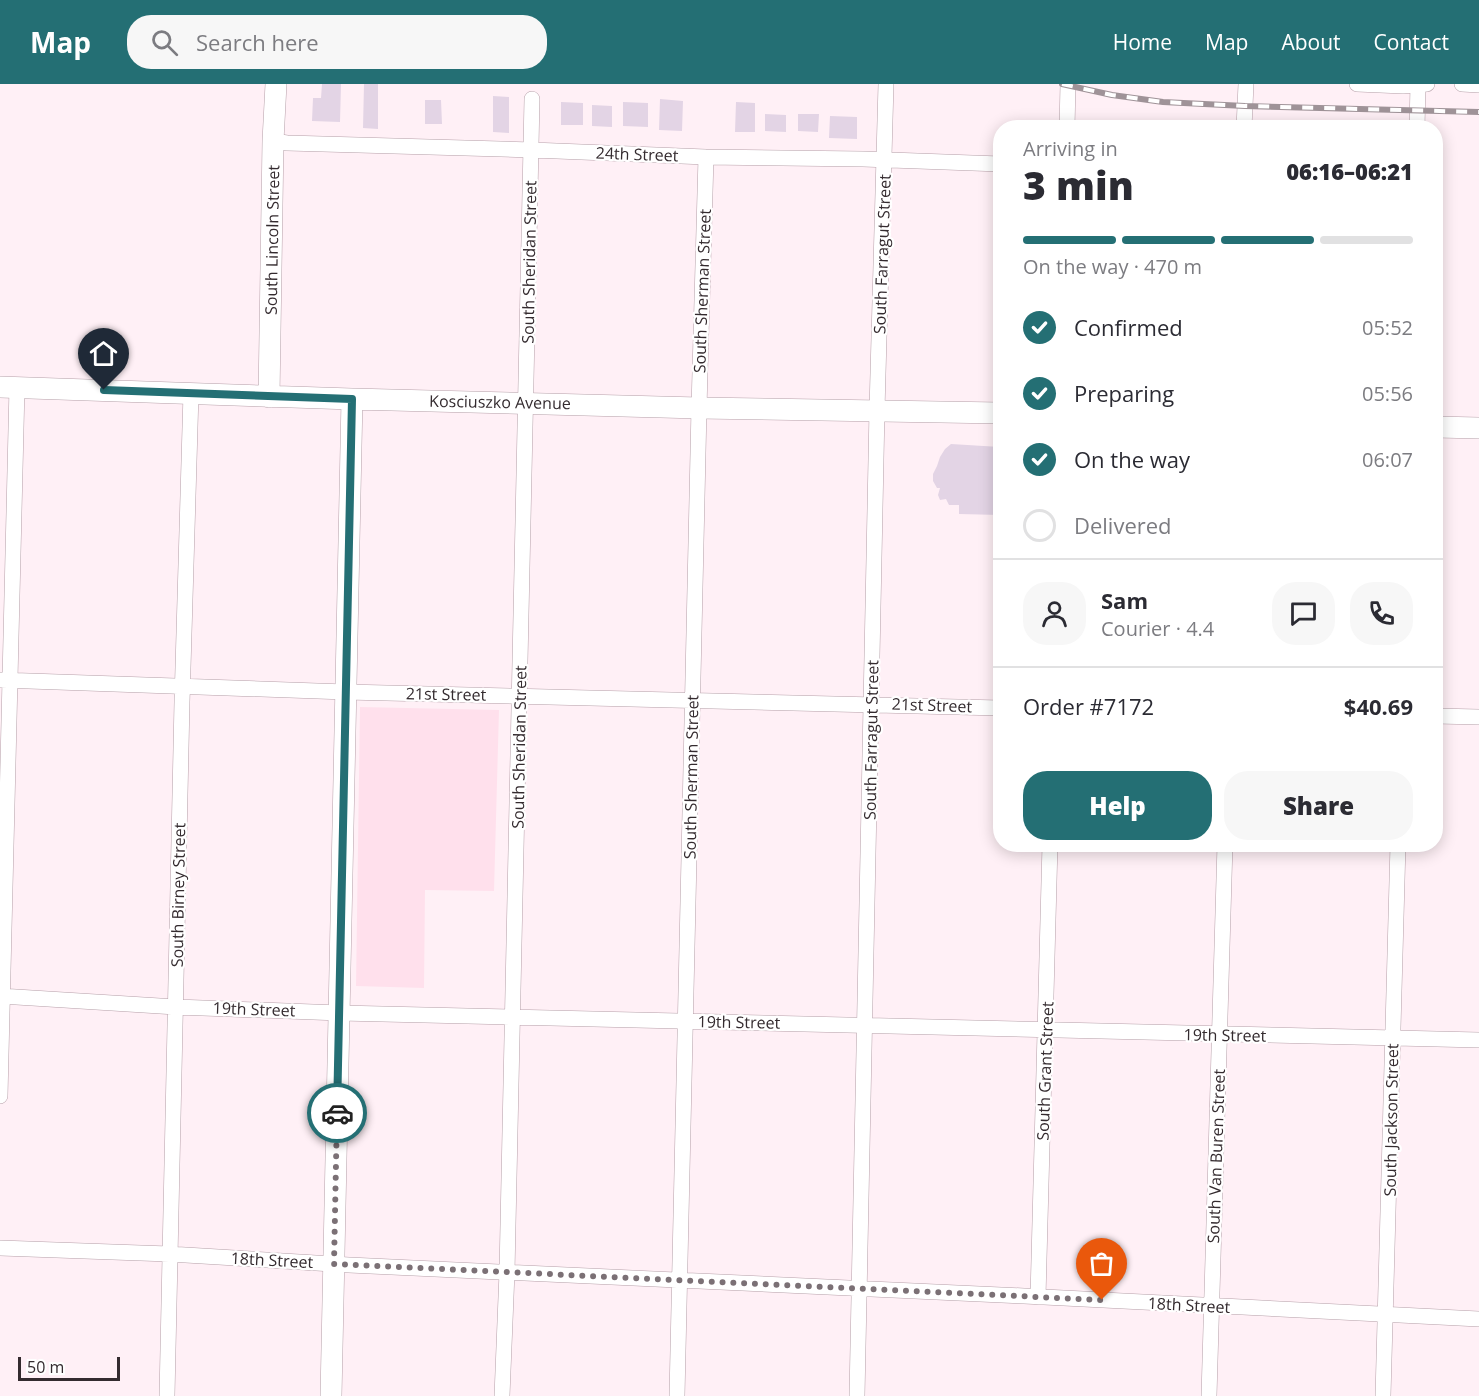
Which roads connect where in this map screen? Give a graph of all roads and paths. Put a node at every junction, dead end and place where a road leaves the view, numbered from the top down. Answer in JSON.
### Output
{"nodes":[{"id":1,"x":276,"y":84,"type":"edge"},
{"id":2,"x":886,"y":84,"type":"edge"},
{"id":3,"x":1068,"y":84,"type":"edge"},
{"id":4,"x":1246,"y":84,"type":"edge"},
{"id":5,"x":1357,"y":84,"type":"edge"},
{"id":6,"x":1421,"y":84,"type":"edge"},
{"id":7,"x":1462,"y":84,"type":"edge"},
{"id":8,"x":1479,"y":85,"type":"edge"},
{"id":9,"x":532,"y":99,"type":"dead end"},
{"id":10,"x":1067,"y":120,"type":"edge"},
{"id":11,"x":1245,"y":120,"type":"edge"},
{"id":12,"x":1417,"y":120,"type":"edge"},
{"id":13,"x":273,"y":141,"type":"junction"},
{"id":14,"x":532,"y":150,"type":"junction"},
{"id":15,"x":706,"y":157,"type":"junction"},
{"id":16,"x":885,"y":160,"type":"junction"},
{"id":17,"x":993,"y":164,"type":"edge"},
{"id":18,"x":8,"y":387,"type":"edge"},
{"id":19,"x":191,"y":393,"type":"junction"},
{"id":20,"x":269,"y":397,"type":"junction"},
{"id":21,"x":352,"y":399,"type":"junction"},
{"id":22,"x":526,"y":402,"type":"junction"},
{"id":23,"x":699,"y":408,"type":"junction"},
{"id":24,"x":877,"y":410,"type":"junction"},
{"id":25,"x":993,"y":413,"type":"edge"},
{"id":26,"x":1443,"y":427,"type":"edge"},
{"id":27,"x":1479,"y":428,"type":"edge"},
{"id":28,"x":5,"y":680,"type":"edge"},
{"id":29,"x":183,"y":686,"type":"junction"},
{"id":30,"x":346,"y":692,"type":"junction"},
{"id":31,"x":520,"y":695,"type":"junction"},
{"id":32,"x":692,"y":699,"type":"junction"},
{"id":33,"x":872,"y":704,"type":"junction"},
{"id":34,"x":993,"y":708,"type":"edge"},
{"id":35,"x":1443,"y":716,"type":"edge"},
{"id":36,"x":1479,"y":717,"type":"edge"},
{"id":37,"x":1050,"y":852,"type":"edge"},
{"id":38,"x":1225,"y":852,"type":"edge"},
{"id":39,"x":1398,"y":852,"type":"edge"},
{"id":40,"x":1,"y":997,"type":"edge"},
{"id":41,"x":176,"y":1007,"type":"junction"},
{"id":42,"x":340,"y":1013,"type":"junction"},
{"id":43,"x":512,"y":1017,"type":"junction"},
{"id":44,"x":686,"y":1021,"type":"junction"},
{"id":45,"x":865,"y":1024,"type":"junction"},
{"id":46,"x":1046,"y":1029,"type":"junction"},
{"id":47,"x":1220,"y":1035,"type":"junction"},
{"id":48,"x":1393,"y":1038,"type":"junction"},
{"id":49,"x":1479,"y":1040,"type":"edge"},
{"id":50,"x":0,"y":1096,"type":"edge"},
{"id":51,"x":0,"y":1248,"type":"edge"},
{"id":52,"x":169,"y":1254,"type":"junction"},
{"id":53,"x":334,"y":1264,"type":"junction"},
{"id":54,"x":507,"y":1272,"type":"junction"},
{"id":55,"x":679,"y":1280,"type":"junction"},
{"id":56,"x":859,"y":1288,"type":"junction"},
{"id":57,"x":1038,"y":1297,"type":"junction"},
{"id":58,"x":1212,"y":1306,"type":"junction"},
{"id":59,"x":1386,"y":1314,"type":"junction"},
{"id":60,"x":1479,"y":1319,"type":"edge"},
{"id":61,"x":167,"y":1396,"type":"edge"},
{"id":62,"x":331,"y":1396,"type":"edge"},
{"id":63,"x":502,"y":1396,"type":"edge"},
{"id":64,"x":677,"y":1396,"type":"edge"},
{"id":65,"x":857,"y":1396,"type":"edge"},
{"id":66,"x":1209,"y":1396,"type":"edge"},
{"id":67,"x":1383,"y":1396,"type":"edge"}],
"edges":[{"from":1,"to":13,"type":"street","name":"South Lincoln Street"},
{"from":2,"to":16,"type":"street","name":"South Farragut Street"},
{"from":3,"to":10,"type":"street"},
{"from":4,"to":11,"type":"street"},
{"from":5,"to":6,"type":"street"},
{"from":6,"to":12,"type":"street"},
{"from":7,"to":8,"type":"street"},
{"from":9,"to":14,"type":"street","name":"South Sheridan Street"},
{"from":13,"to":14,"type":"street","name":"24th Street"},
{"from":13,"to":20,"type":"street","name":"South Lincoln Street"},
{"from":14,"to":15,"type":"street","name":"24th Street"},
{"from":14,"to":22,"type":"street","name":"South Sheridan Street"},
{"from":15,"to":16,"type":"street","name":"24th Street"},
{"from":15,"to":23,"type":"street","name":"South Sherman Street"},
{"from":16,"to":17,"type":"street","name":"24th Street"},
{"from":16,"to":24,"type":"street","name":"South Farragut Street"},
{"from":18,"to":19,"type":"street","name":"Kosciuszko Avenue"},
{"from":18,"to":28,"type":"street"},
{"from":19,"to":20,"type":"street","name":"Kosciuszko Avenue"},
{"from":19,"to":29,"type":"street","name":"South Birney Street"},
{"from":20,"to":21,"type":"street","name":"Kosciuszko Avenue"},
{"from":21,"to":22,"type":"street","name":"Kosciuszko Avenue"},
{"from":21,"to":30,"type":"street"},
{"from":22,"to":23,"type":"street","name":"Kosciuszko Avenue"},
{"from":22,"to":31,"type":"street","name":"South Sheridan Street"},
{"from":23,"to":24,"type":"street","name":"Kosciuszko Avenue"},
{"from":23,"to":32,"type":"street","name":"South Sherman Street"},
{"from":24,"to":25,"type":"street","name":"Kosciuszko Avenue"},
{"from":24,"to":33,"type":"street","name":"South Farragut Street"},
{"from":26,"to":27,"type":"street"},
{"from":28,"to":29,"type":"street","name":"21st Street"},
{"from":28,"to":40,"type":"street"},
{"from":29,"to":30,"type":"street","name":"21st Street"},
{"from":29,"to":41,"type":"street","name":"South Birney Street"},
{"from":30,"to":31,"type":"street","name":"21st Street"},
{"from":30,"to":42,"type":"street"},
{"from":31,"to":32,"type":"street","name":"21st Street"},
{"from":31,"to":43,"type":"street","name":"South Sheridan Street"},
{"from":32,"to":33,"type":"street","name":"21st Street"},
{"from":32,"to":44,"type":"street","name":"South Sherman Street"},
{"from":33,"to":34,"type":"street","name":"21st Street"},
{"from":33,"to":45,"type":"street","name":"South Farragut Street"},
{"from":35,"to":36,"type":"street"},
{"from":37,"to":46,"type":"street","name":"South Grant Street"},
{"from":38,"to":47,"type":"street","name":"South Van Buren Street"},
{"from":39,"to":48,"type":"street","name":"South Jackson Street"},
{"from":40,"to":41,"type":"street","name":"19th Street"},
{"from":40,"to":50,"type":"street"},
{"from":41,"to":42,"type":"street","name":"19th Street"},
{"from":41,"to":52,"type":"street","name":"South Birney Street"},
{"from":42,"to":43,"type":"street","name":"19th Street"},
{"from":42,"to":53,"type":"street"},
{"from":43,"to":44,"type":"street","name":"19th Street"},
{"from":43,"to":54,"type":"street","name":"South Sheridan Street"},
{"from":44,"to":45,"type":"street","name":"19th Street"},
{"from":44,"to":55,"type":"street","name":"South Sherman Street"},
{"from":45,"to":46,"type":"street","name":"19th Street"},
{"from":45,"to":56,"type":"street","name":"South Farragut Street"},
{"from":46,"to":47,"type":"street","name":"19th Street"},
{"from":46,"to":57,"type":"street","name":"South Grant Street"},
{"from":47,"to":48,"type":"street","name":"19th Street"},
{"from":47,"to":58,"type":"street","name":"South Van Buren Street"},
{"from":48,"to":49,"type":"street","name":"19th Street"},
{"from":48,"to":59,"type":"street","name":"South Jackson Street"},
{"from":51,"to":52,"type":"street","name":"18th Street"},
{"from":52,"to":53,"type":"street","name":"18th Street"},
{"from":52,"to":61,"type":"street","name":"South Birney Street"},
{"from":53,"to":54,"type":"street","name":"18th Street"},
{"from":53,"to":62,"type":"street"},
{"from":54,"to":55,"type":"street","name":"18th Street"},
{"from":54,"to":63,"type":"street","name":"South Sheridan Street"},
{"from":55,"to":56,"type":"street","name":"18th Street"},
{"from":55,"to":64,"type":"street","name":"South Sherman Street"},
{"from":56,"to":57,"type":"street","name":"18th Street"},
{"from":56,"to":65,"type":"street","name":"South Farragut Street"},
{"from":57,"to":58,"type":"street","name":"18th Street"},
{"from":58,"to":59,"type":"street","name":"18th Street"},
{"from":58,"to":66,"type":"street","name":"South Van Buren Street"},
{"from":59,"to":60,"type":"street","name":"18th Street"},
{"from":59,"to":67,"type":"street","name":"South Jackson Street"}]}
